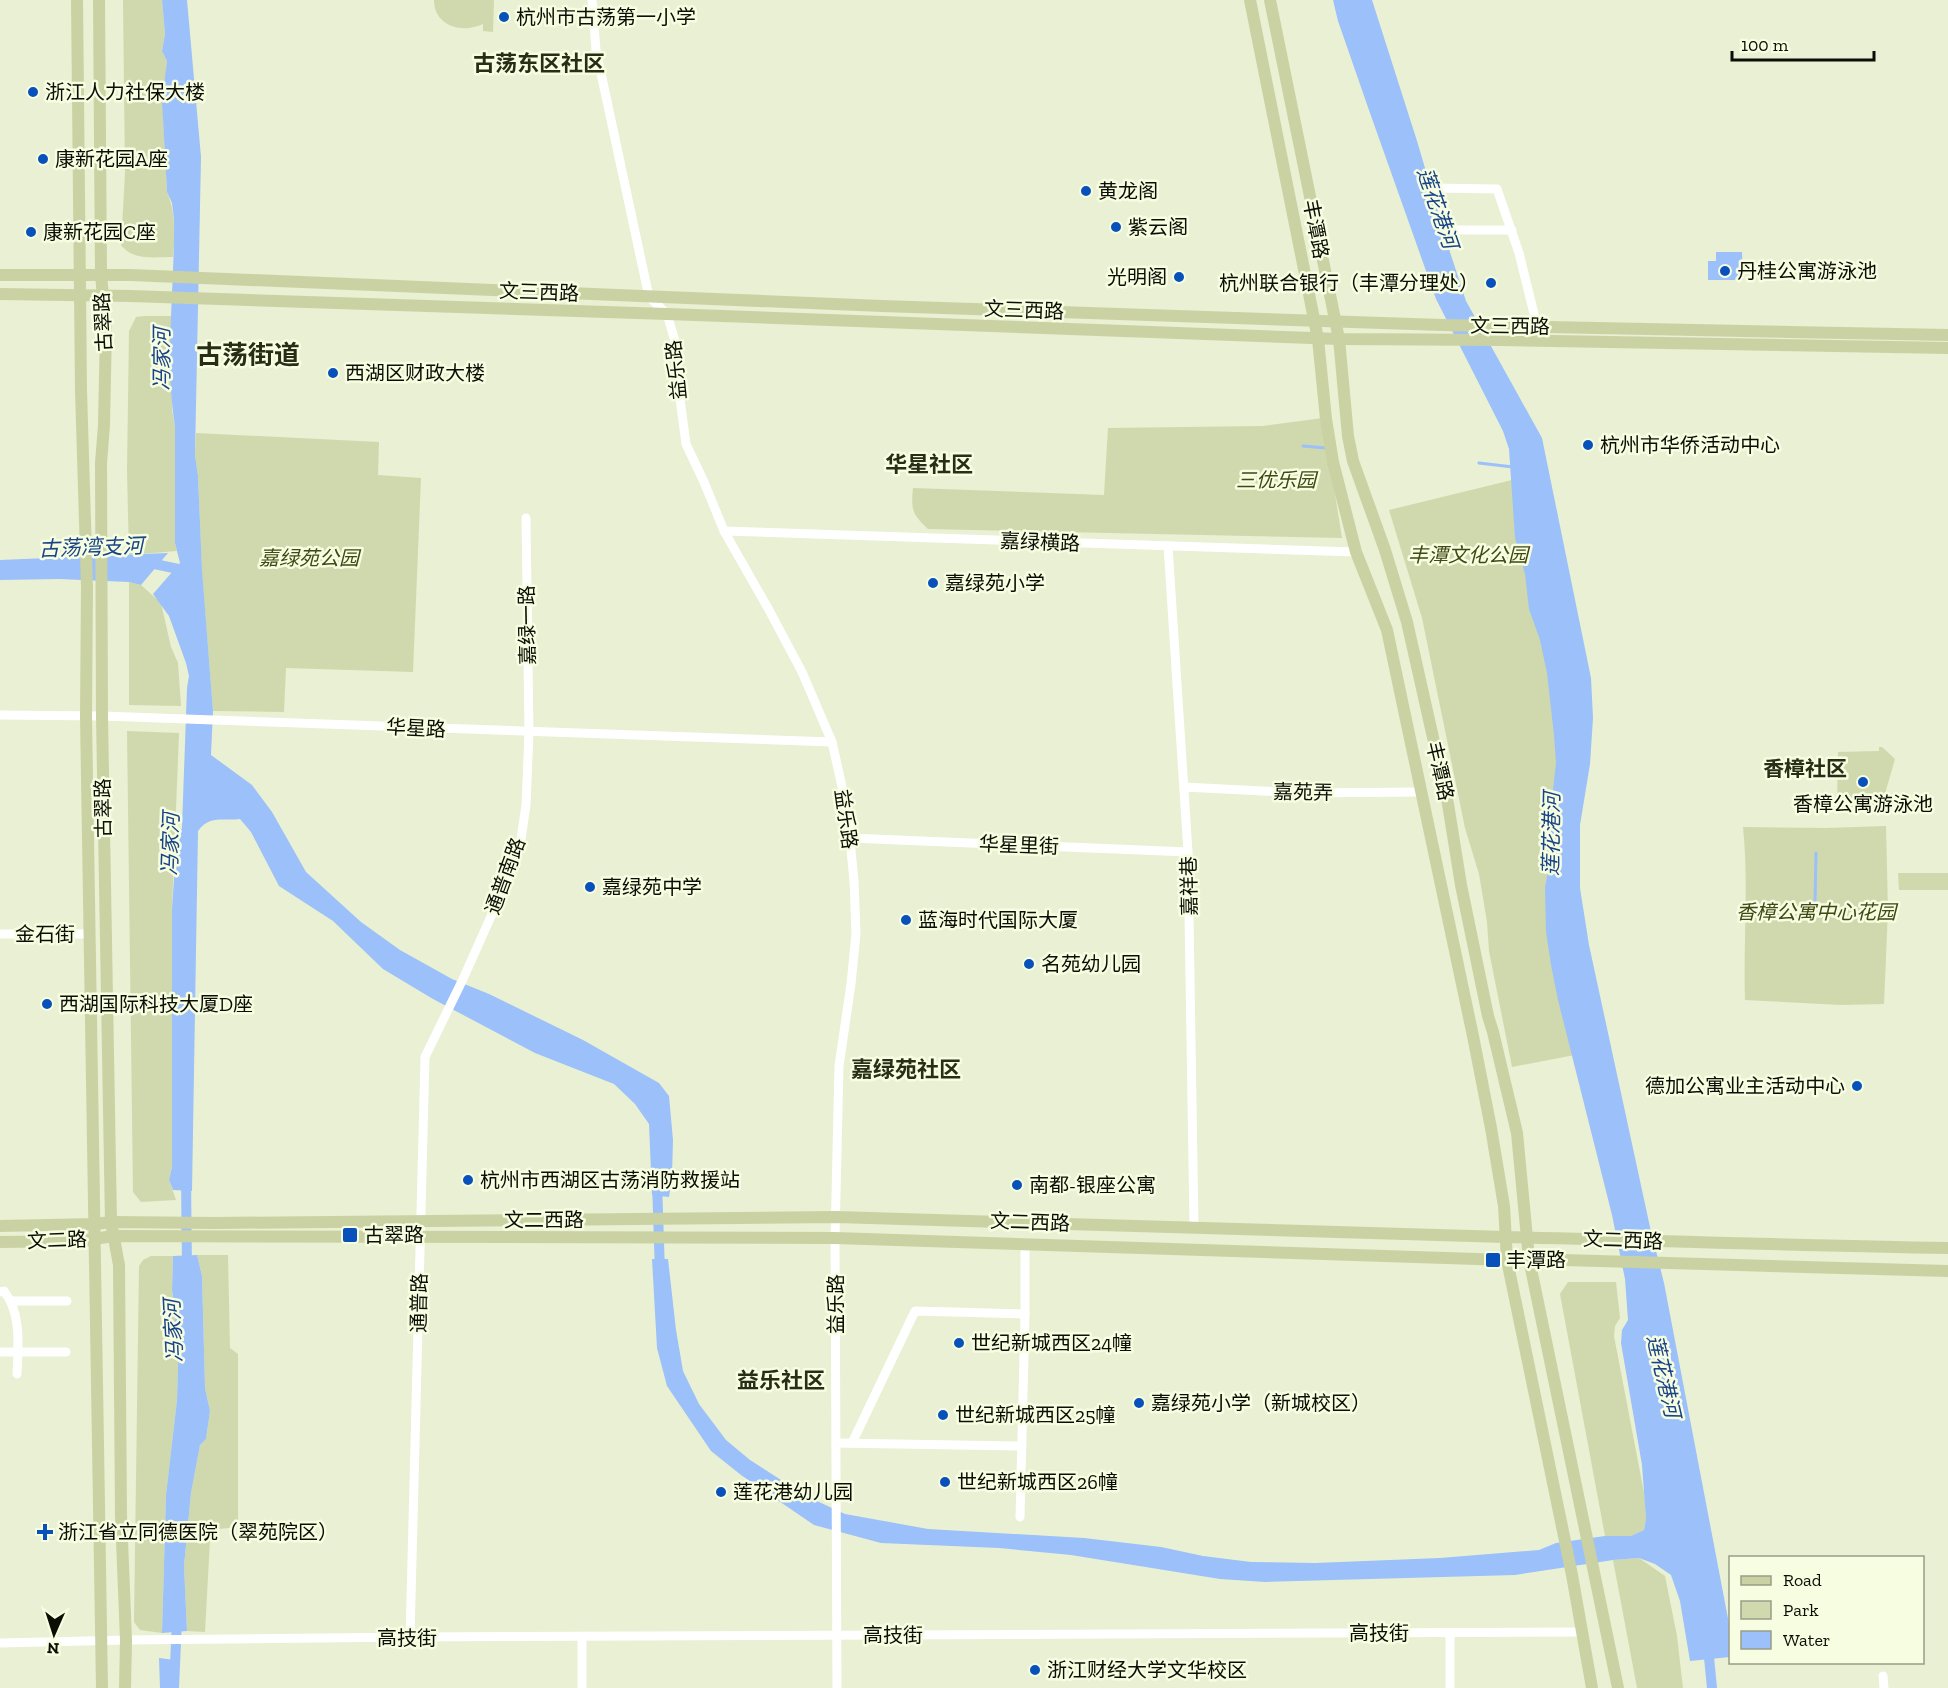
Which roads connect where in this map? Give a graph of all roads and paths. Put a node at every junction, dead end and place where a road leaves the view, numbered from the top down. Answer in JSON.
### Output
{"nodes":[{"id":1,"x":77,"y":0,"type":"edge"},
{"id":2,"x":99,"y":0,"type":"edge"},
{"id":3,"x":592,"y":0,"type":"edge"},
{"id":4,"x":1250,"y":0,"type":"edge"},
{"id":5,"x":1270,"y":0,"type":"edge"},
{"id":6,"x":1434,"y":188,"type":"dead end"},
{"id":7,"x":1446,"y":230,"type":"dead end"},
{"id":8,"x":1512,"y":230,"type":"junction"},
{"id":9,"x":0,"y":275,"type":"edge"},
{"id":10,"x":79,"y":275,"type":"junction"},
{"id":11,"x":101,"y":275,"type":"junction"},
{"id":12,"x":0,"y":294,"type":"edge"},
{"id":13,"x":80,"y":295,"type":"junction"},
{"id":14,"x":102,"y":296,"type":"junction"},
{"id":15,"x":648,"y":297,"type":"junction"},
{"id":16,"x":667,"y":314,"type":"junction"},
{"id":17,"x":1314,"y":320,"type":"junction"},
{"id":18,"x":1334,"y":321,"type":"junction"},
{"id":19,"x":1537,"y":326,"type":"junction"},
{"id":20,"x":1948,"y":335,"type":"edge"},
{"id":21,"x":1318,"y":339,"type":"junction"},
{"id":22,"x":1339,"y":339,"type":"junction"},
{"id":23,"x":1948,"y":348,"type":"edge"},
{"id":24,"x":526,"y":518,"type":"dead end"},
{"id":25,"x":724,"y":531,"type":"junction"},
{"id":26,"x":1168,"y":546,"type":"junction"},
{"id":27,"x":1356,"y":552,"type":"junction"},
{"id":28,"x":0,"y":715,"type":"edge"},
{"id":29,"x":102,"y":716,"type":"junction"},
{"id":30,"x":86,"y":717,"type":"junction"},
{"id":31,"x":529,"y":732,"type":"junction"},
{"id":32,"x":832,"y":742,"type":"junction"},
{"id":33,"x":1184,"y":787,"type":"junction"},
{"id":34,"x":1421,"y":792,"type":"junction"},
{"id":35,"x":849,"y":838,"type":"junction"},
{"id":36,"x":1188,"y":852,"type":"junction"},
{"id":37,"x":0,"y":934,"type":"edge"},
{"id":38,"x":90,"y":934,"type":"junction"},
{"id":39,"x":463,"y":978,"type":"joint"},
{"id":40,"x":836,"y":1217,"type":"junction"},
{"id":41,"x":420,"y":1221,"type":"junction"},
{"id":42,"x":111,"y":1222,"type":"junction"},
{"id":43,"x":94,"y":1224,"type":"junction"},
{"id":44,"x":0,"y":1226,"type":"edge"},
{"id":45,"x":1194,"y":1227,"type":"junction"},
{"id":46,"x":113,"y":1236,"type":"junction"},
{"id":47,"x":420,"y":1236,"type":"junction"},
{"id":48,"x":1505,"y":1237,"type":"junction"},
{"id":49,"x":1528,"y":1237,"type":"junction"},
{"id":50,"x":835,"y":1238,"type":"junction"},
{"id":51,"x":95,"y":1239,"type":"junction"},
{"id":52,"x":0,"y":1242,"type":"edge"},
{"id":53,"x":1025,"y":1243,"type":"junction"},
{"id":54,"x":1948,"y":1248,"type":"edge"},
{"id":55,"x":1529,"y":1259,"type":"junction"},
{"id":56,"x":1507,"y":1260,"type":"junction"},
{"id":57,"x":1948,"y":1271,"type":"edge"},
{"id":58,"x":0,"y":1292,"type":"edge"},
{"id":59,"x":12,"y":1301,"type":"junction"},
{"id":60,"x":67,"y":1301,"type":"dead end"},
{"id":61,"x":1025,"y":1314,"type":"junction"},
{"id":62,"x":0,"y":1352,"type":"edge"},
{"id":63,"x":18,"y":1352,"type":"junction"},
{"id":64,"x":66,"y":1352,"type":"dead end"},
{"id":65,"x":17,"y":1374,"type":"dead end"},
{"id":66,"x":836,"y":1443,"type":"junction"},
{"id":67,"x":852,"y":1443,"type":"junction"},
{"id":68,"x":1022,"y":1446,"type":"junction"},
{"id":69,"x":1020,"y":1517,"type":"dead end"},
{"id":70,"x":1581,"y":1632,"type":"junction"},
{"id":71,"x":1450,"y":1633,"type":"junction"},
{"id":72,"x":836,"y":1635,"type":"junction"},
{"id":73,"x":410,"y":1637,"type":"junction"},
{"id":74,"x":582,"y":1637,"type":"junction"},
{"id":75,"x":126,"y":1640,"type":"junction"},
{"id":76,"x":101,"y":1641,"type":"junction"},
{"id":77,"x":0,"y":1643,"type":"edge"},
{"id":78,"x":1883,"y":1676,"type":"dead end"},
{"id":79,"x":102,"y":1688,"type":"edge"},
{"id":80,"x":125,"y":1688,"type":"edge"},
{"id":81,"x":582,"y":1688,"type":"edge"},
{"id":82,"x":837,"y":1688,"type":"edge"},
{"id":83,"x":1450,"y":1688,"type":"edge"},
{"id":84,"x":1592,"y":1688,"type":"edge"},
{"id":85,"x":1618,"y":1688,"type":"edge"},
{"id":86,"x":1884,"y":1688,"type":"edge"}],
"edges":[{"from":1,"to":10,"type":"main road","name":"古翠路"},
{"from":2,"to":11,"type":"main road","name":"古翠路"},
{"from":3,"to":15,"type":"street"},
{"from":4,"to":17,"type":"main road","name":"丰潭路"},
{"from":5,"to":18,"type":"main road","name":"丰潭路"},
{"from":6,"to":8,"type":"street"},
{"from":7,"to":8,"type":"street"},
{"from":8,"to":19,"type":"street"},
{"from":9,"to":10,"type":"main road","name":"文三西路"},
{"from":10,"to":11,"type":"main road","name":"文三西路"},
{"from":10,"to":13,"type":"main road","name":"古翠路"},
{"from":11,"to":14,"type":"main road","name":"古翠路"},
{"from":11,"to":15,"type":"main road","name":"文三西路"},
{"from":12,"to":13,"type":"main road","name":"文三西路"},
{"from":13,"to":14,"type":"main road","name":"文三西路"},
{"from":13,"to":30,"type":"main road","name":"古翠路"},
{"from":14,"to":16,"type":"main road","name":"文三西路"},
{"from":14,"to":29,"type":"main road","name":"古翠路"},
{"from":15,"to":16,"type":"street","name":"益乐路"},
{"from":15,"to":17,"type":"main road","name":"文三西路"},
{"from":16,"to":21,"type":"main road","name":"文三西路"},
{"from":16,"to":25,"type":"street","name":"益乐路"},
{"from":17,"to":18,"type":"main road","name":"文三西路"},
{"from":17,"to":21,"type":"main road","name":"丰潭路"},
{"from":18,"to":19,"type":"main road","name":"文三西路"},
{"from":18,"to":22,"type":"main road","name":"丰潭路"},
{"from":19,"to":20,"type":"main road","name":"文三西路"},
{"from":21,"to":22,"type":"main road","name":"文三西路"},
{"from":21,"to":27,"type":"main road","name":"丰潭路"},
{"from":22,"to":23,"type":"main road","name":"文三西路"},
{"from":22,"to":49,"type":"main road","name":"丰潭路"},
{"from":24,"to":31,"type":"street","name":"嘉绿一路"},
{"from":25,"to":26,"type":"street","name":"嘉绿横路"},
{"from":25,"to":32,"type":"street","name":"益乐路"},
{"from":26,"to":27,"type":"street","name":"嘉绿横路"},
{"from":26,"to":33,"type":"street","name":"嘉祥巷"},
{"from":27,"to":34,"type":"main road","name":"丰潭路"},
{"from":28,"to":30,"type":"street","name":"华星路"},
{"from":29,"to":30,"type":"street","name":"华星路"},
{"from":29,"to":31,"type":"street","name":"华星路"},
{"from":29,"to":42,"type":"main road","name":"古翠路"},
{"from":30,"to":38,"type":"main road","name":"古翠路"},
{"from":31,"to":32,"type":"street","name":"华星路"},
{"from":31,"to":39,"type":"street","name":"通普南路"},
{"from":32,"to":35,"type":"street","name":"益乐路"},
{"from":33,"to":34,"type":"street","name":"嘉苑弄"},
{"from":33,"to":36,"type":"street","name":"嘉祥巷"},
{"from":34,"to":48,"type":"main road","name":"丰潭路"},
{"from":35,"to":36,"type":"street","name":"华星里街"},
{"from":35,"to":40,"type":"street","name":"益乐路"},
{"from":36,"to":45,"type":"street","name":"嘉祥巷"},
{"from":37,"to":38,"type":"street","name":"金石街"},
{"from":38,"to":43,"type":"main road","name":"古翠路"},
{"from":39,"to":41,"type":"street","name":"通普路"},
{"from":40,"to":41,"type":"main road","name":"文二西路"},
{"from":40,"to":45,"type":"main road","name":"文二西路"},
{"from":40,"to":50,"type":"street","name":"益乐路"},
{"from":41,"to":42,"type":"main road","name":"文二西路"},
{"from":41,"to":47,"type":"street","name":"通普路"},
{"from":42,"to":43,"type":"main road","name":"文二路"},
{"from":42,"to":46,"type":"main road","name":"古翠路"},
{"from":43,"to":44,"type":"main road","name":"文二路"},
{"from":43,"to":51,"type":"main road","name":"古翠路"},
{"from":45,"to":48,"type":"main road","name":"文二西路"},
{"from":46,"to":47,"type":"main road","name":"文二西路"},
{"from":46,"to":51,"type":"main road","name":"文二路"},
{"from":46,"to":75,"type":"main road","name":"古翠路"},
{"from":47,"to":50,"type":"main road","name":"文二西路"},
{"from":47,"to":73,"type":"street","name":"通普路"},
{"from":48,"to":49,"type":"main road","name":"文二西路"},
{"from":48,"to":56,"type":"main road","name":"丰潭路"},
{"from":49,"to":54,"type":"main road","name":"文二西路"},
{"from":49,"to":55,"type":"main road","name":"丰潭路"},
{"from":50,"to":53,"type":"main road","name":"文二西路"},
{"from":50,"to":66,"type":"street","name":"益乐路"},
{"from":51,"to":52,"type":"main road","name":"文二路"},
{"from":51,"to":76,"type":"main road","name":"古翠路"},
{"from":53,"to":56,"type":"main road","name":"文二西路"},
{"from":53,"to":61,"type":"street"},
{"from":55,"to":56,"type":"main road","name":"文二西路"},
{"from":55,"to":57,"type":"main road","name":"文二西路"},
{"from":55,"to":85,"type":"main road","name":"丰潭路"},
{"from":56,"to":70,"type":"main road","name":"丰潭路"},
{"from":58,"to":59,"type":"street"},
{"from":59,"to":60,"type":"street"},
{"from":59,"to":63,"type":"street"},
{"from":61,"to":67,"type":"street"},
{"from":61,"to":68,"type":"street"},
{"from":62,"to":63,"type":"street"},
{"from":63,"to":64,"type":"street"},
{"from":63,"to":65,"type":"street"},
{"from":66,"to":67,"type":"street"},
{"from":66,"to":72,"type":"street","name":"益乐路"},
{"from":67,"to":68,"type":"street"},
{"from":68,"to":69,"type":"street"},
{"from":70,"to":71,"type":"street","name":"高技街"},
{"from":70,"to":84,"type":"main road","name":"丰潭路"},
{"from":71,"to":72,"type":"street","name":"高技街"},
{"from":71,"to":83,"type":"street"},
{"from":72,"to":74,"type":"street","name":"高技街"},
{"from":72,"to":82,"type":"street","name":"益乐路"},
{"from":73,"to":74,"type":"street","name":"高技街"},
{"from":73,"to":75,"type":"street","name":"高技街"},
{"from":74,"to":81,"type":"street"},
{"from":75,"to":76,"type":"street"},
{"from":75,"to":80,"type":"main road","name":"古翠路"},
{"from":76,"to":77,"type":"street"},
{"from":76,"to":79,"type":"main road","name":"古翠路"},
{"from":78,"to":86,"type":"street"}]}
